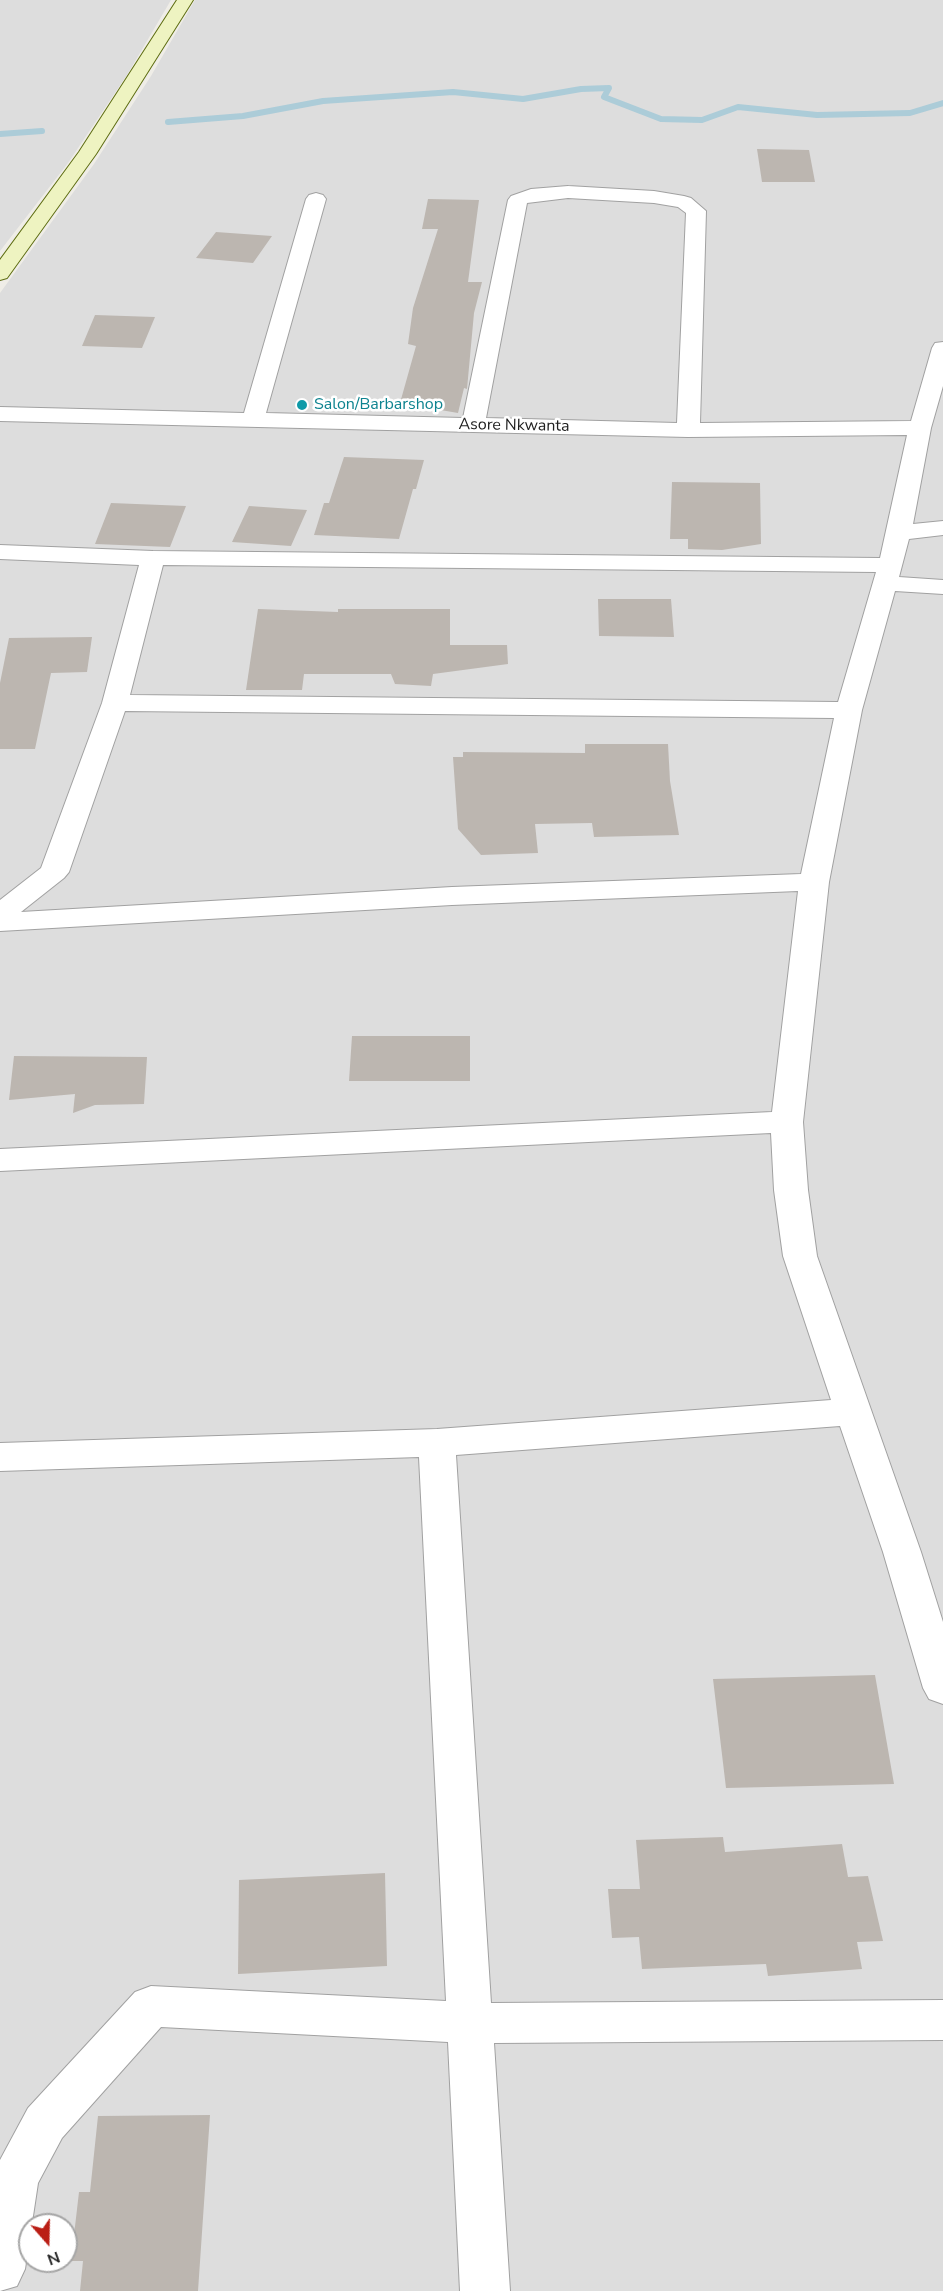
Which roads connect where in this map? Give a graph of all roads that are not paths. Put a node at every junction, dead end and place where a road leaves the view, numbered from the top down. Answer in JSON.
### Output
{"nodes":[{"id":1,"x":185,"y":0,"type":"edge"},
{"id":2,"x":316,"y":199,"type":"dead end"},
{"id":3,"x":0,"y":274,"type":"edge"},
{"id":4,"x":943,"y":348,"type":"edge"},
{"id":5,"x":0,"y":414,"type":"edge"},
{"id":6,"x":253,"y":420,"type":"junction"},
{"id":7,"x":473,"y":425,"type":"junction"},
{"id":8,"x":920,"y":428,"type":"junction"},
{"id":9,"x":688,"y":430,"type":"junction"},
{"id":10,"x":943,"y":528,"type":"edge"},
{"id":11,"x":899,"y":533,"type":"junction"},
{"id":12,"x":0,"y":552,"type":"edge"},
{"id":13,"x":153,"y":558,"type":"junction"},
{"id":14,"x":887,"y":574,"type":"junction"},
{"id":15,"x":943,"y":587,"type":"edge"},
{"id":16,"x":115,"y":702,"type":"junction"},
{"id":17,"x":849,"y":710,"type":"junction"},
{"id":18,"x":54,"y":872,"type":"junction"},
{"id":19,"x":814,"y":882,"type":"junction"},
{"id":20,"x":0,"y":914,"type":"edge"},
{"id":21,"x":87,"y":916,"type":"junction"},
{"id":22,"x":0,"y":922,"type":"edge"},
{"id":23,"x":787,"y":1122,"type":"junction"},
{"id":24,"x":0,"y":1160,"type":"edge"},
{"id":25,"x":854,"y":1412,"type":"junction"},
{"id":26,"x":437,"y":1443,"type":"junction"},
{"id":27,"x":0,"y":1457,"type":"edge"},
{"id":28,"x":943,"y":1688,"type":"edge"},
{"id":29,"x":943,"y":2020,"type":"edge"},
{"id":30,"x":470,"y":2024,"type":"junction"},
{"id":31,"x":0,"y":2269,"type":"edge"},
{"id":32,"x":485,"y":2291,"type":"edge"}],
"edges":[{"from":1,"to":3,"type":"street"},
{"from":2,"to":6,"type":"street"},
{"from":4,"to":8,"type":"street"},
{"from":5,"to":6,"type":"street","name":"Asore Nkwanta"},
{"from":6,"to":7,"type":"street","name":"Asore Nkwanta"},
{"from":7,"to":9,"type":"street","name":"Asore Nkwanta"},
{"from":7,"to":9,"type":"street"},
{"from":8,"to":9,"type":"street","name":"Asore Nkwanta"},
{"from":8,"to":11,"type":"street"},
{"from":10,"to":11,"type":"street"},
{"from":11,"to":14,"type":"street"},
{"from":12,"to":13,"type":"street"},
{"from":13,"to":14,"type":"street"},
{"from":13,"to":16,"type":"street"},
{"from":14,"to":15,"type":"street"},
{"from":14,"to":17,"type":"street"},
{"from":16,"to":17,"type":"street"},
{"from":16,"to":18,"type":"street"},
{"from":17,"to":19,"type":"street"},
{"from":18,"to":20,"type":"street"},
{"from":18,"to":21,"type":"street"},
{"from":19,"to":21,"type":"street"},
{"from":19,"to":23,"type":"street"},
{"from":21,"to":22,"type":"street"},
{"from":23,"to":24,"type":"street"},
{"from":23,"to":25,"type":"street"},
{"from":25,"to":26,"type":"street"},
{"from":25,"to":28,"type":"street"},
{"from":26,"to":27,"type":"street"},
{"from":26,"to":30,"type":"street"},
{"from":29,"to":30,"type":"street"},
{"from":30,"to":31,"type":"street"},
{"from":30,"to":32,"type":"street"}]}
